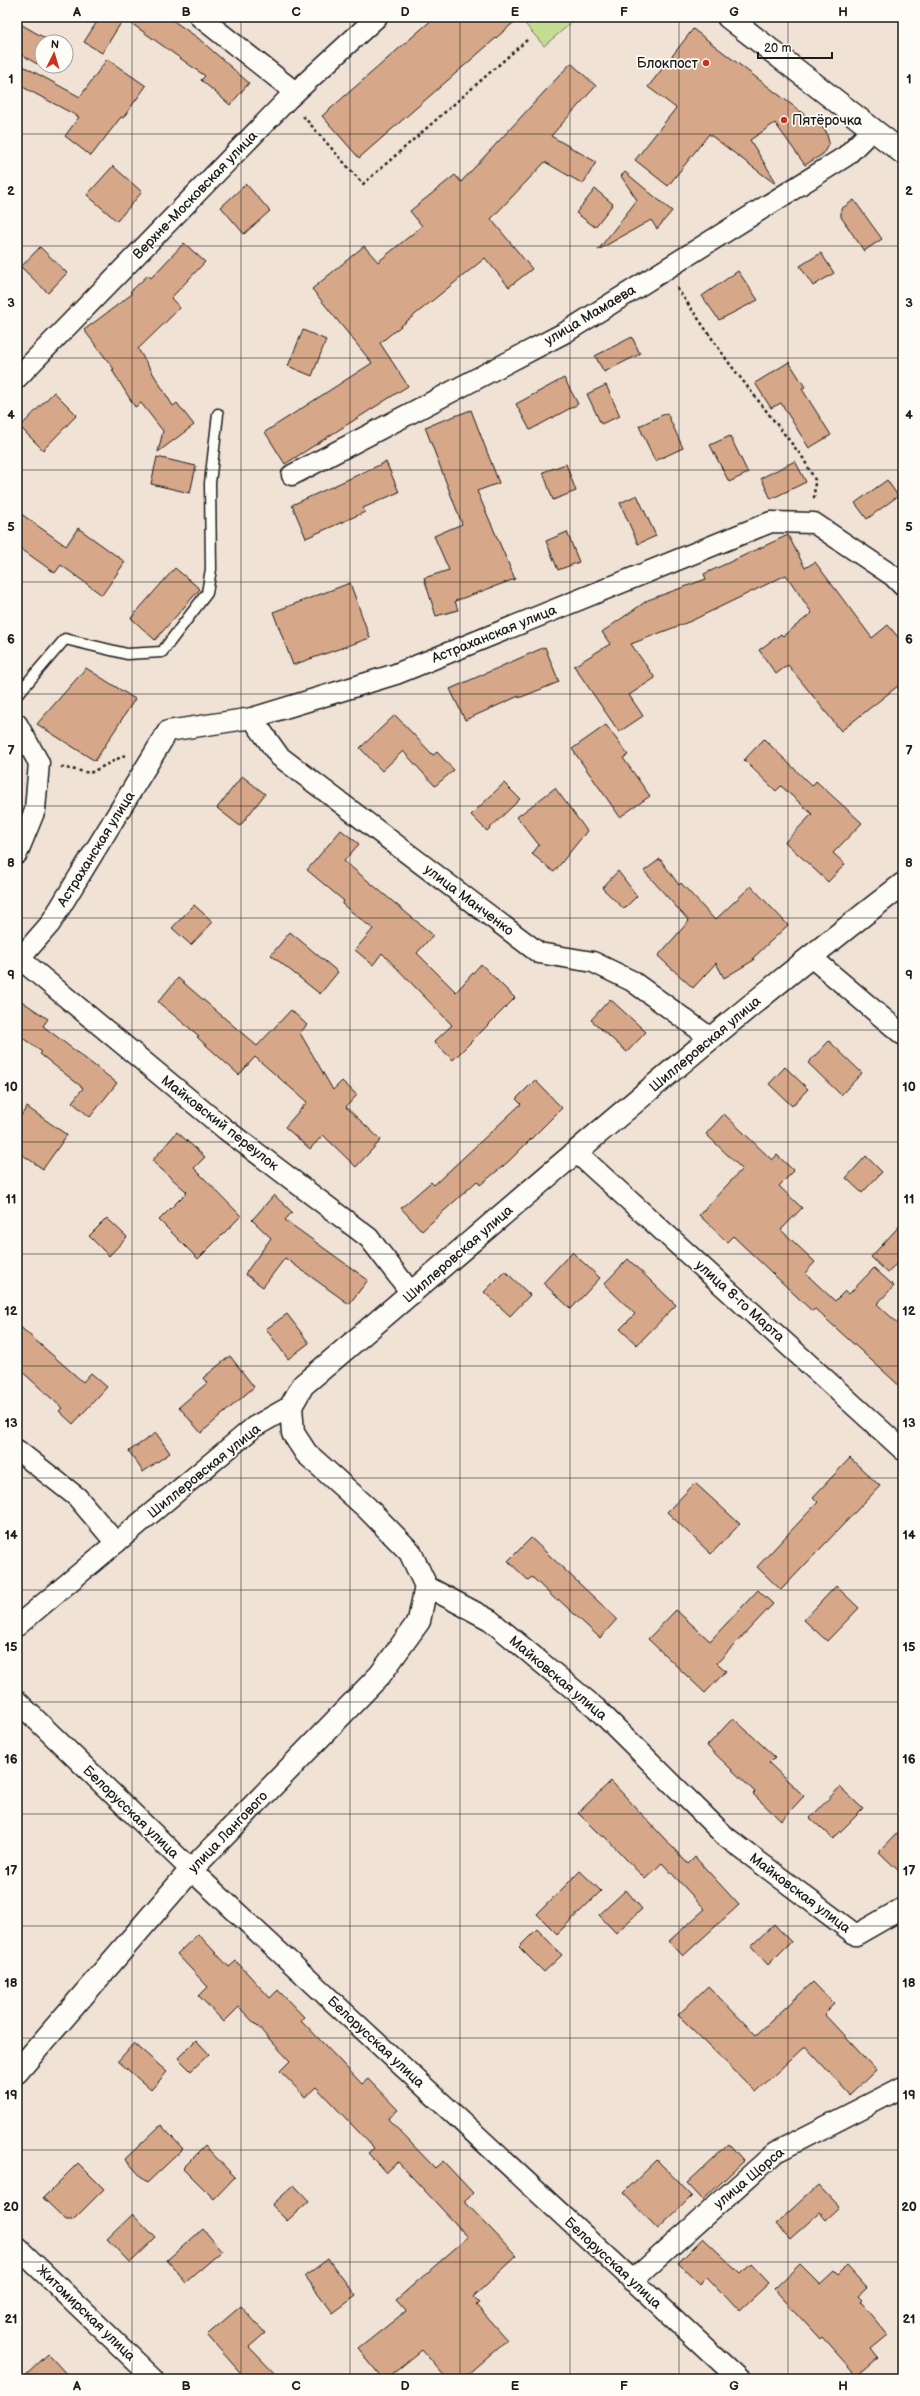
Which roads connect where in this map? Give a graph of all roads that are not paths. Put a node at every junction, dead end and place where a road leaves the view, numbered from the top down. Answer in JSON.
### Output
{"nodes":[{"id":1,"x":200,"y":17,"type":"edge"},
{"id":2,"x":376,"y":17,"type":"edge"},
{"id":3,"x":728,"y":17,"type":"edge"},
{"id":4,"x":295,"y":92,"type":"junction"},
{"id":5,"x":872,"y":130,"type":"junction"},
{"id":6,"x":903,"y":153,"type":"edge"},
{"id":7,"x":17,"y":378,"type":"edge"},
{"id":8,"x":218,"y":414,"type":"dead end"},
{"id":9,"x":292,"y":475,"type":"dead end"},
{"id":10,"x":903,"y":586,"type":"edge"},
{"id":11,"x":17,"y":695,"type":"edge"},
{"id":12,"x":252,"y":718,"type":"junction"},
{"id":13,"x":17,"y":724,"type":"edge"},
{"id":14,"x":17,"y":854,"type":"edge"},
{"id":15,"x":903,"y":884,"type":"edge"},
{"id":16,"x":810,"y":956,"type":"junction"},
{"id":17,"x":19,"y":960,"type":"edge"},
{"id":18,"x":903,"y":1035,"type":"edge"},
{"id":19,"x":712,"y":1039,"type":"junction"},
{"id":20,"x":576,"y":1152,"type":"junction"},
{"id":21,"x":412,"y":1294,"type":"junction"},
{"id":22,"x":291,"y":1406,"type":"junction"},
{"id":23,"x":17,"y":1450,"type":"edge"},
{"id":24,"x":903,"y":1450,"type":"edge"},
{"id":25,"x":116,"y":1543,"type":"junction"},
{"id":26,"x":426,"y":1586,"type":"junction"},
{"id":27,"x":17,"y":1626,"type":"edge"},
{"id":28,"x":17,"y":1701,"type":"edge"},
{"id":29,"x":191,"y":1870,"type":"junction"},
{"id":30,"x":903,"y":1908,"type":"edge"},
{"id":31,"x":17,"y":2072,"type":"edge"},
{"id":32,"x":903,"y":2087,"type":"edge"},
{"id":33,"x":17,"y":2246,"type":"edge"},
{"id":34,"x":632,"y":2281,"type":"junction"},
{"id":35,"x":154,"y":2379,"type":"edge"},
{"id":36,"x":739,"y":2379,"type":"edge"}],
"edges":[{"from":1,"to":4,"type":"street"},
{"from":2,"to":4,"type":"street","name":"Верхне-Московская улица"},
{"from":3,"to":5,"type":"street"},
{"from":4,"to":7,"type":"street","name":"Верхне-Московская улица"},
{"from":5,"to":6,"type":"street"},
{"from":5,"to":9,"type":"street","name":"улица Мамаева"},
{"from":8,"to":11,"type":"lane"},
{"from":10,"to":12,"type":"street","name":"Астраханская улица"},
{"from":12,"to":17,"type":"street","name":"Астраханская улица"},
{"from":12,"to":19,"type":"street","name":"улица Манченко"},
{"from":13,"to":14,"type":"street"},
{"from":15,"to":16,"type":"street","name":"Шиллеровская улица"},
{"from":16,"to":18,"type":"street"},
{"from":16,"to":19,"type":"street","name":"Шиллеровская улица"},
{"from":17,"to":21,"type":"street","name":"Майковский переулок"},
{"from":19,"to":20,"type":"street","name":"Шиллеровская улица"},
{"from":20,"to":21,"type":"street","name":"Шиллеровская улица"},
{"from":20,"to":24,"type":"street","name":"улица 8-го Марта"},
{"from":21,"to":22,"type":"street","name":"Шиллеровская улица"},
{"from":22,"to":25,"type":"street","name":"Шиллеровская улица"},
{"from":22,"to":26,"type":"street"},
{"from":23,"to":25,"type":"street"},
{"from":25,"to":27,"type":"street","name":"Шиллеровская улица"},
{"from":26,"to":29,"type":"street","name":"улица Лангового"},
{"from":26,"to":30,"type":"street","name":"Майковская улица"},
{"from":28,"to":29,"type":"street","name":"Белорусская улица"},
{"from":29,"to":31,"type":"street","name":"улица Лангового"},
{"from":29,"to":34,"type":"street","name":"Белорусская улица"},
{"from":32,"to":34,"type":"street","name":"улица Щорса"},
{"from":33,"to":35,"type":"street","name":"Житомирская улица"},
{"from":34,"to":36,"type":"street","name":"Белорусская улица"}]}
